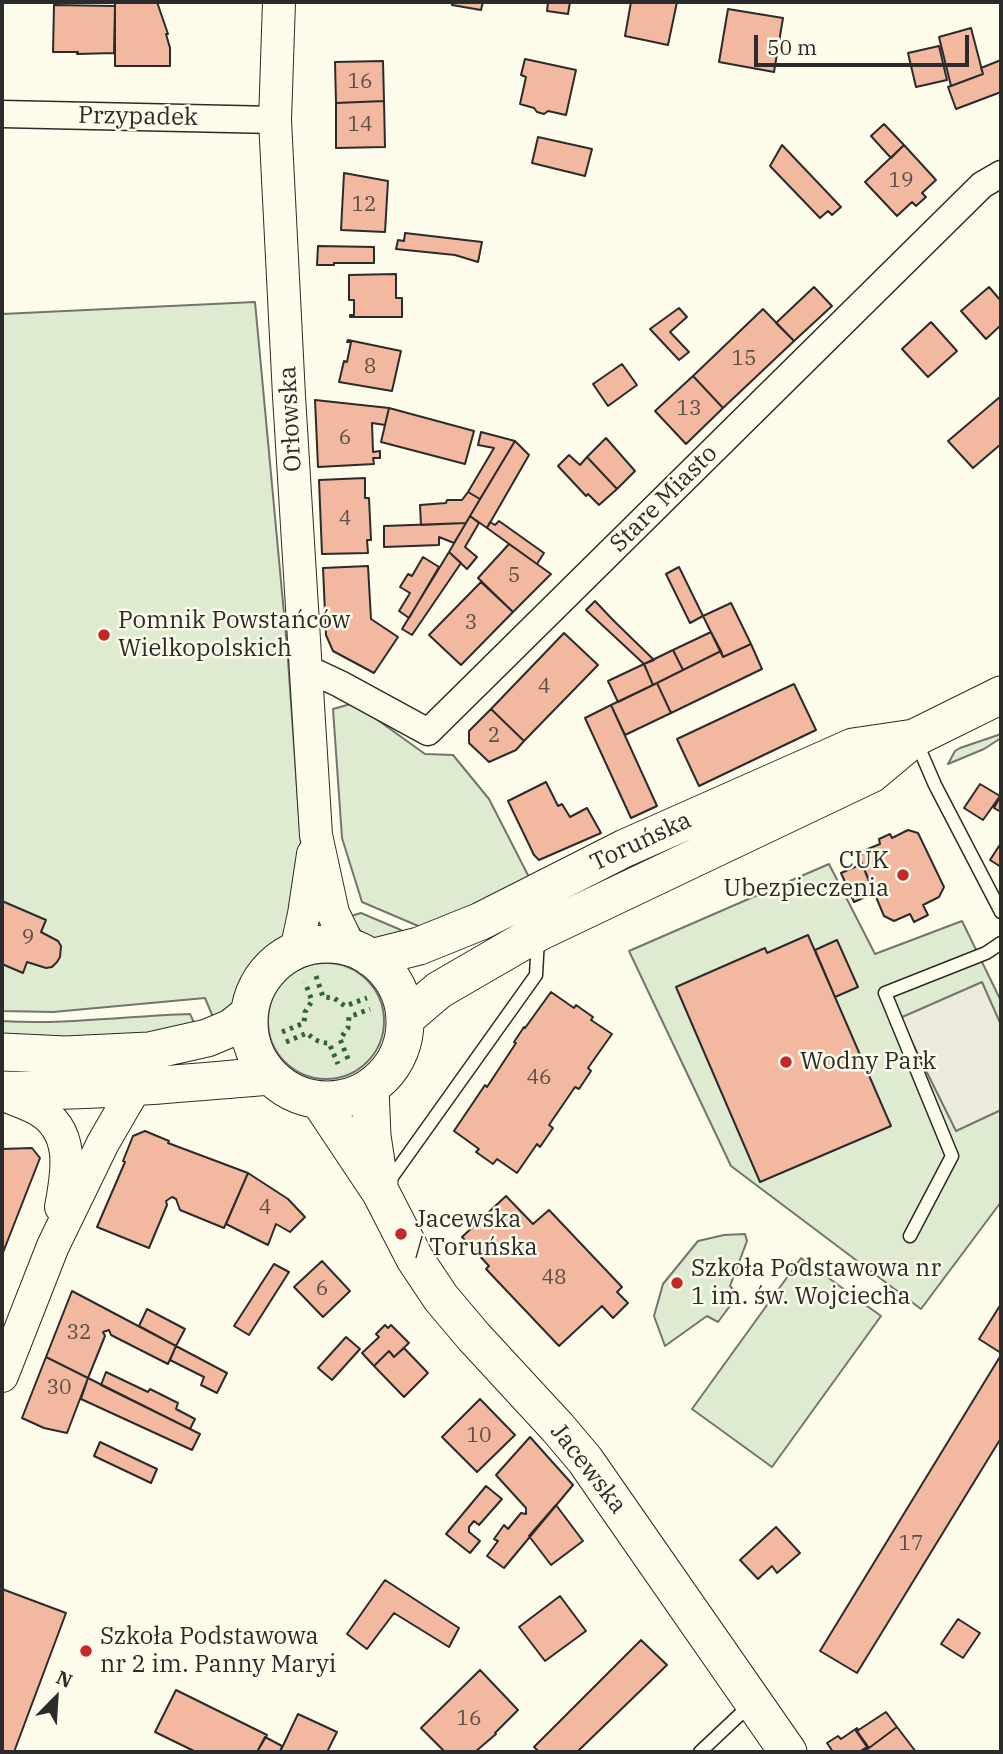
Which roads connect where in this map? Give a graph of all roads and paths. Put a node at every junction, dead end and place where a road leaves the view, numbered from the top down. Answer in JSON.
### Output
{"nodes":[{"id":1,"x":278,"y":2,"type":"edge"},
{"id":2,"x":2,"y":114,"type":"edge"},
{"id":3,"x":275,"y":120,"type":"junction"},
{"id":4,"x":1001,"y":174,"type":"edge"},
{"id":5,"x":306,"y":668,"type":"junction"},
{"id":6,"x":1001,"y":695,"type":"edge"},
{"id":7,"x":914,"y":738,"type":"junction"},
{"id":8,"x":316,"y":835,"type":"junction"},
{"id":9,"x":1001,"y":912,"type":"edge"},
{"id":10,"x":539,"y":932,"type":"junction"},
{"id":11,"x":1001,"y":943,"type":"edge"},
{"id":12,"x":296,"y":951,"type":"junction"},
{"id":13,"x":360,"y":953,"type":"junction"},
{"id":14,"x":249,"y":1014,"type":"junction"},
{"id":15,"x":405,"y":1019,"type":"junction"},
{"id":16,"x":2,"y":1052,"type":"edge"},
{"id":17,"x":270,"y":1076,"type":"junction"},
{"id":18,"x":136,"y":1086,"type":"junction"},
{"id":19,"x":370,"y":1088,"type":"junction"},
{"id":20,"x":2,"y":1092,"type":"edge"},
{"id":21,"x":319,"y":1100,"type":"junction"},
{"id":22,"x":381,"y":1193,"type":"junction"},
{"id":23,"x":910,"y":1236,"type":"dead end"},
{"id":24,"x":53,"y":1246,"type":"junction"},
{"id":25,"x":2,"y":1376,"type":"edge"},
{"id":26,"x":753,"y":1702,"type":"junction"},
{"id":27,"x":700,"y":1752,"type":"edge"},
{"id":28,"x":789,"y":1752,"type":"edge"}],
"edges":[{"from":1,"to":3,"type":"street","name":"Orłowska"},
{"from":2,"to":3,"type":"street","name":"Przypadek"},
{"from":3,"to":5,"type":"street","name":"Orłowska"},
{"from":4,"to":5,"type":"street","name":"Stare Miasto"},
{"from":5,"to":8,"type":"street","name":"Orłowska"},
{"from":6,"to":7,"type":"main road","name":"Toruńska"},
{"from":7,"to":9,"type":"lane"},
{"from":7,"to":10,"type":"main road","name":"Toruńska"},
{"from":7,"to":13,"type":"main road","name":"Toruńska"},
{"from":8,"to":12,"type":"street","name":"Orłowska"},
{"from":8,"to":13,"type":"street","name":"Orłowska"},
{"from":10,"to":15,"type":"main road","name":"Toruńska"},
{"from":10,"to":22,"type":"lane"},
{"from":11,"to":23,"type":"lane"},
{"from":12,"to":13,"type":"main road"},
{"from":12,"to":14,"type":"main road"},
{"from":13,"to":15,"type":"main road"},
{"from":14,"to":16,"type":"main road"},
{"from":14,"to":17,"type":"main road"},
{"from":15,"to":19,"type":"main road"},
{"from":17,"to":18,"type":"main road"},
{"from":17,"to":21,"type":"main road"},
{"from":18,"to":20,"type":"main road"},
{"from":18,"to":24,"type":"street"},
{"from":19,"to":21,"type":"main road"},
{"from":19,"to":22,"type":"main road","name":"Jacewska"},
{"from":20,"to":24,"type":"street"},
{"from":21,"to":22,"type":"main road","name":"Jacewska"},
{"from":22,"to":26,"type":"main road","name":"Jacewska"},
{"from":24,"to":25,"type":"street"},
{"from":26,"to":27,"type":"lane"},
{"from":26,"to":28,"type":"main road","name":"Jacewska"}]}
